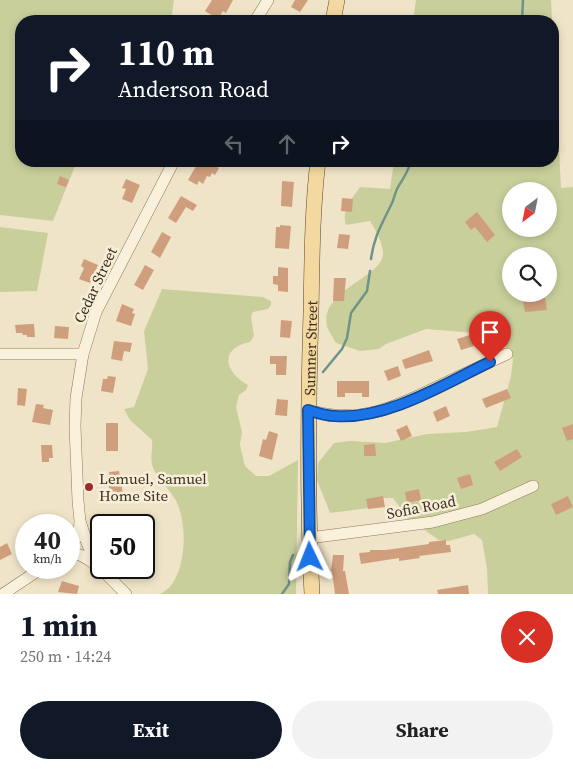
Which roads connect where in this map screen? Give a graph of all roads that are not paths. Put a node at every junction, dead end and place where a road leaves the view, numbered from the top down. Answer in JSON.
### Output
{"nodes":[{"id":1,"x":268,"y":0,"type":"edge"},
{"id":2,"x":337,"y":0,"type":"edge"},
{"id":3,"x":259,"y":15,"type":"edge"},
{"id":4,"x":334,"y":15,"type":"edge"},
{"id":5,"x":171,"y":167,"type":"edge"},
{"id":6,"x":318,"y":167,"type":"edge"},
{"id":7,"x":0,"y":354,"type":"edge"},
{"id":8,"x":83,"y":354,"type":"junction"},
{"id":9,"x":506,"y":354,"type":"dead end"},
{"id":10,"x":308,"y":410,"type":"junction"},
{"id":11,"x":533,"y":486,"type":"dead end"},
{"id":12,"x":80,"y":514,"type":"edge"},
{"id":13,"x":80,"y":521,"type":"edge"},
{"id":14,"x":309,"y":538,"type":"junction"},
{"id":15,"x":90,"y":550,"type":"edge"},
{"id":16,"x":26,"y":579,"type":"edge"},
{"id":17,"x":110,"y":579,"type":"edge"},
{"id":18,"x":4,"y":594,"type":"edge"},
{"id":19,"x":126,"y":594,"type":"edge"},
{"id":20,"x":312,"y":594,"type":"edge"}],
"edges":[{"from":1,"to":3,"type":"street"},
{"from":2,"to":4,"type":"main road"},
{"from":5,"to":8,"type":"street","name":"Cedar Street"},
{"from":6,"to":10,"type":"main road","name":"Sumner Street"},
{"from":7,"to":8,"type":"street"},
{"from":8,"to":12,"type":"street","name":"Cedar Street"},
{"from":9,"to":10,"type":"street"},
{"from":10,"to":14,"type":"main road","name":"Sumner Street"},
{"from":11,"to":14,"type":"street","name":"Sofia Road"},
{"from":13,"to":15,"type":"street","name":"Cedar Street"},
{"from":14,"to":20,"type":"main road","name":"Sumner Street"},
{"from":16,"to":18,"type":"street"},
{"from":17,"to":19,"type":"street","name":"Cedar Street"}]}
